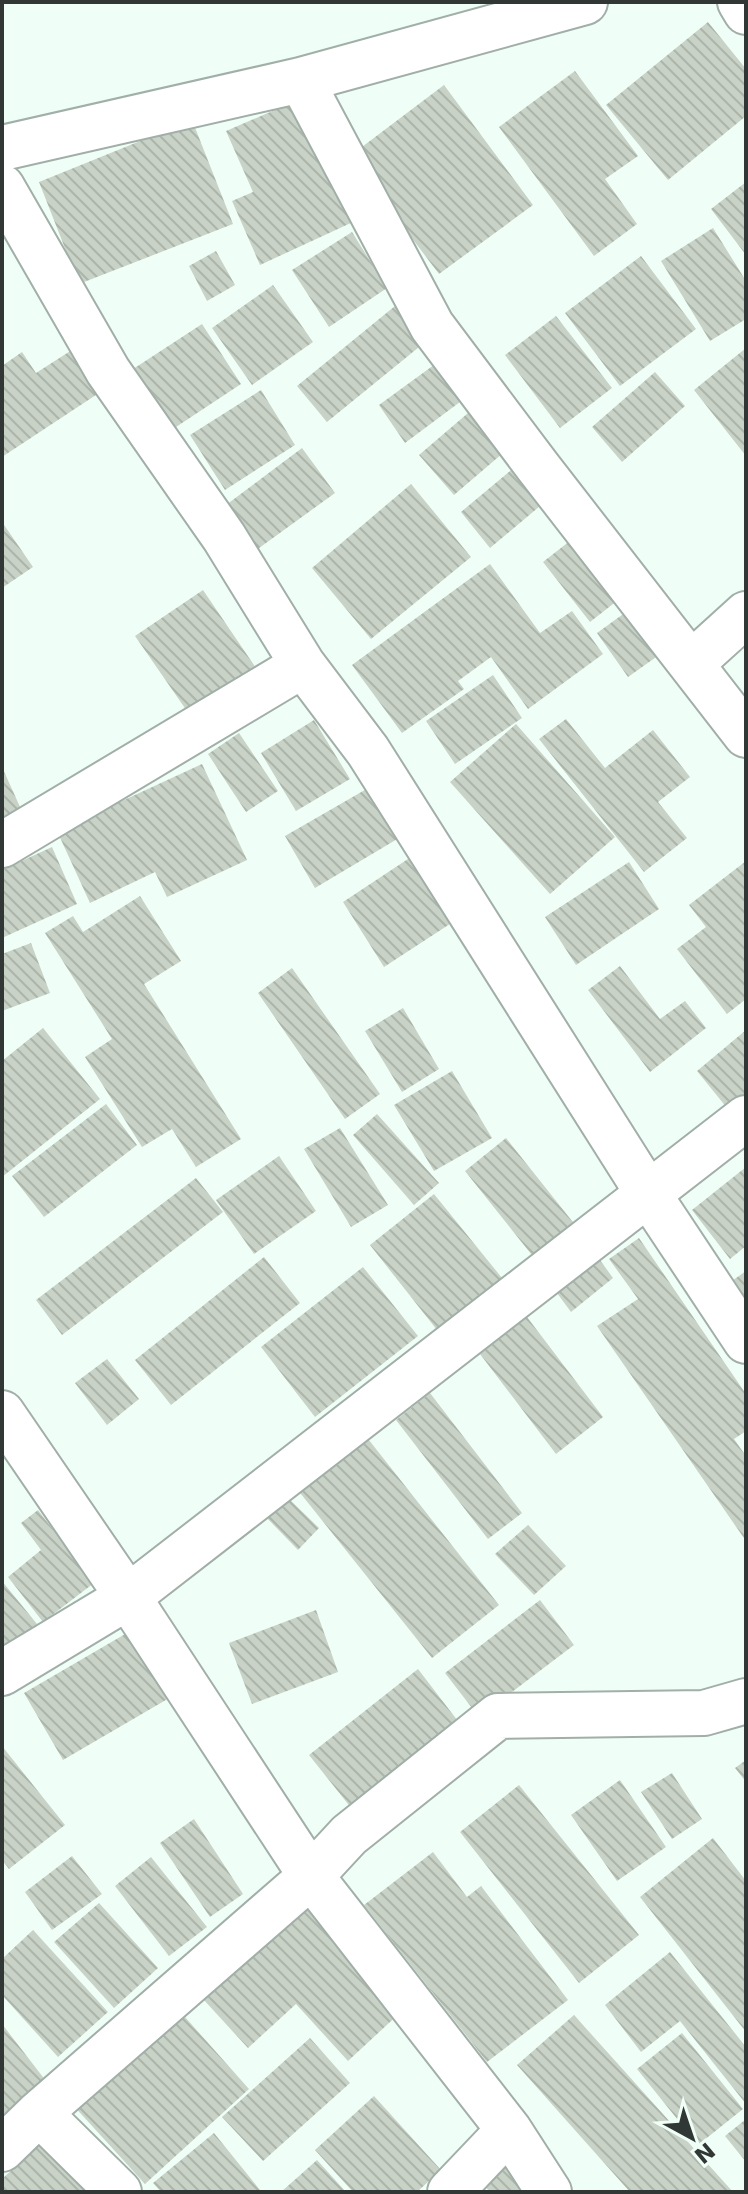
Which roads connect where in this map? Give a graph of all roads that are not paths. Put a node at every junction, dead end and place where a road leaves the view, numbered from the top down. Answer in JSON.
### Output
{"nodes":[{"id":1,"x":585,"y":2,"type":"edge"},
{"id":2,"x":740,"y":2,"type":"edge"},
{"id":3,"x":746,"y":12,"type":"edge"},
{"id":4,"x":301,"y":80,"type":"junction"},
{"id":5,"x":2,"y":148,"type":"edge"},
{"id":6,"x":2,"y":187,"type":"edge"},
{"id":7,"x":746,"y":614,"type":"edge"},
{"id":8,"x":692,"y":663,"type":"junction"},
{"id":9,"x":303,"y":665,"type":"junction"},
{"id":10,"x":746,"y":735,"type":"edge"},
{"id":11,"x":2,"y":845,"type":"edge"},
{"id":12,"x":746,"y":1118,"type":"edge"},
{"id":13,"x":647,"y":1192,"type":"junction"},
{"id":14,"x":746,"y":1341,"type":"edge"},
{"id":15,"x":2,"y":1413,"type":"edge"},
{"id":16,"x":128,"y":1597,"type":"junction"},
{"id":17,"x":2,"y":1673,"type":"edge"},
{"id":18,"x":746,"y":1701,"type":"edge"},
{"id":19,"x":311,"y":1876,"type":"junction"},
{"id":20,"x":39,"y":2113,"type":"junction"},
{"id":21,"x":509,"y":2130,"type":"junction"},
{"id":22,"x":2,"y":2149,"type":"edge"},
{"id":23,"x":119,"y":2192,"type":"edge"},
{"id":24,"x":450,"y":2192,"type":"edge"},
{"id":25,"x":549,"y":2192,"type":"edge"}],
"edges":[{"from":1,"to":4,"type":"street"},
{"from":2,"to":3,"type":"street"},
{"from":4,"to":5,"type":"street"},
{"from":4,"to":8,"type":"street"},
{"from":6,"to":9,"type":"street"},
{"from":7,"to":8,"type":"street"},
{"from":8,"to":10,"type":"street"},
{"from":9,"to":11,"type":"street"},
{"from":9,"to":13,"type":"street"},
{"from":12,"to":13,"type":"street"},
{"from":13,"to":14,"type":"street"},
{"from":13,"to":16,"type":"street"},
{"from":15,"to":16,"type":"street"},
{"from":16,"to":17,"type":"street"},
{"from":16,"to":19,"type":"street"},
{"from":18,"to":19,"type":"street"},
{"from":19,"to":20,"type":"street"},
{"from":19,"to":21,"type":"street"},
{"from":20,"to":22,"type":"street"},
{"from":20,"to":23,"type":"street"},
{"from":21,"to":24,"type":"street"},
{"from":21,"to":25,"type":"street"}]}
